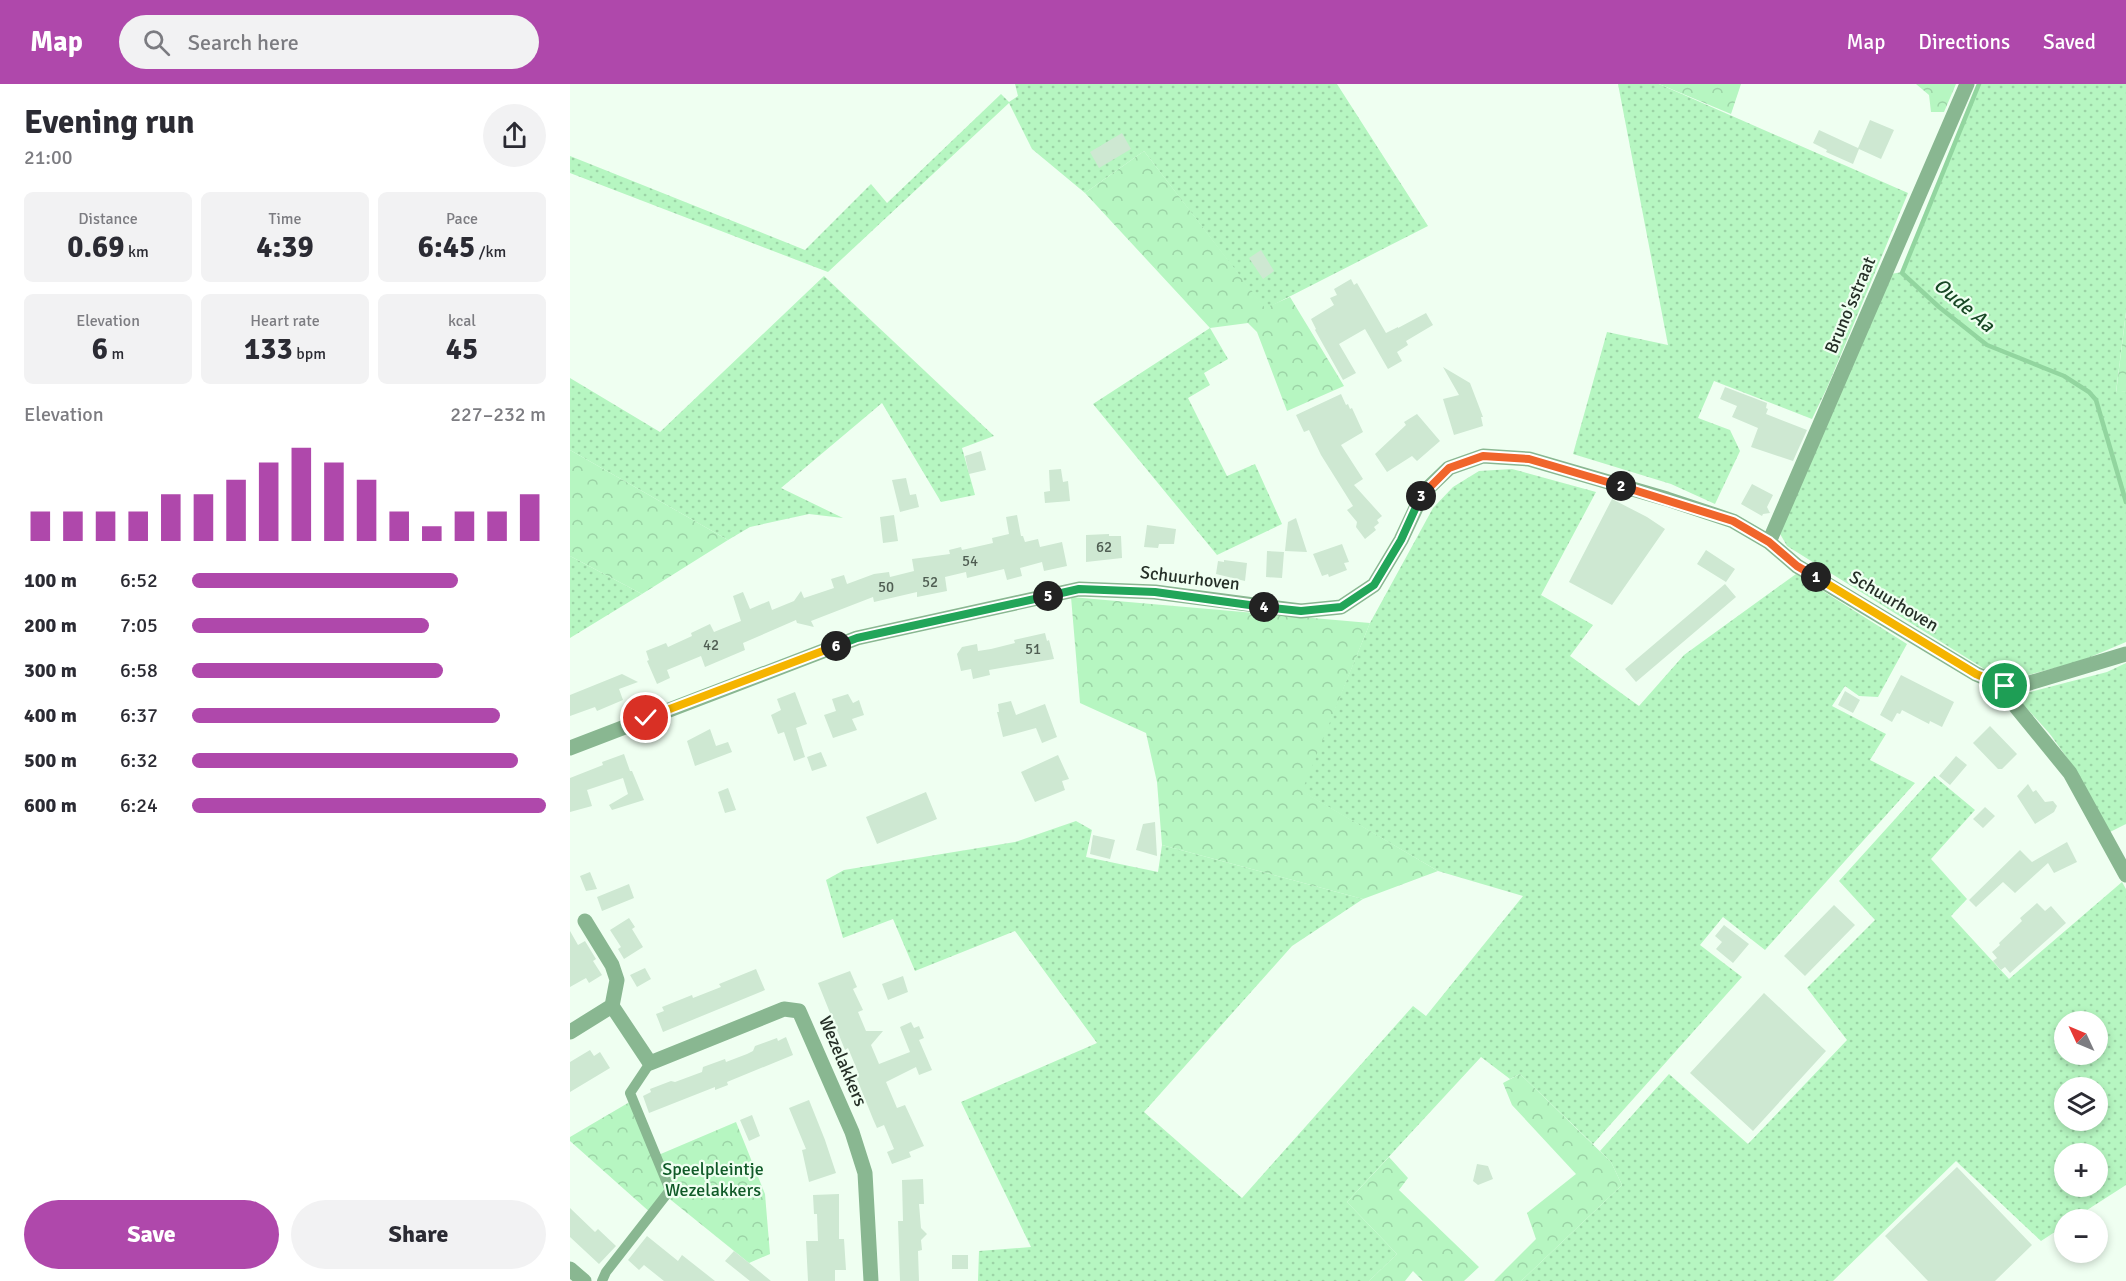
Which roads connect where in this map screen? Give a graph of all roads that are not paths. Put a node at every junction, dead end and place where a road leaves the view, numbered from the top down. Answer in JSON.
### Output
{"nodes":[{"id":1,"x":1967,"y":84,"type":"edge"},
{"id":2,"x":1769,"y":542,"type":"junction"},
{"id":3,"x":2126,"y":654,"type":"edge"},
{"id":4,"x":2005,"y":686,"type":"junction"},
{"id":5,"x":570,"y":748,"type":"edge"},
{"id":6,"x":2126,"y":875,"type":"edge"},
{"id":7,"x":585,"y":921,"type":"dead end"},
{"id":8,"x":612,"y":1006,"type":"junction"},
{"id":9,"x":570,"y":1032,"type":"edge"},
{"id":10,"x":650,"y":1063,"type":"junction"},
{"id":11,"x":570,"y":1269,"type":"edge"},
{"id":12,"x":584,"y":1281,"type":"edge"},
{"id":13,"x":602,"y":1281,"type":"edge"},
{"id":14,"x":871,"y":1281,"type":"edge"}],
"edges":[{"from":1,"to":2,"type":"street","name":"Bruno'sstraat"},
{"from":2,"to":4,"type":"street","name":"Schuurhoven"},
{"from":2,"to":5,"type":"street","name":"Schuurhoven"},
{"from":3,"to":4,"type":"street"},
{"from":4,"to":6,"type":"street"},
{"from":7,"to":8,"type":"street"},
{"from":8,"to":9,"type":"street"},
{"from":8,"to":10,"type":"street"},
{"from":10,"to":13,"type":"street"},
{"from":10,"to":14,"type":"street","name":"Wezelakkers"},
{"from":11,"to":12,"type":"street"}]}
